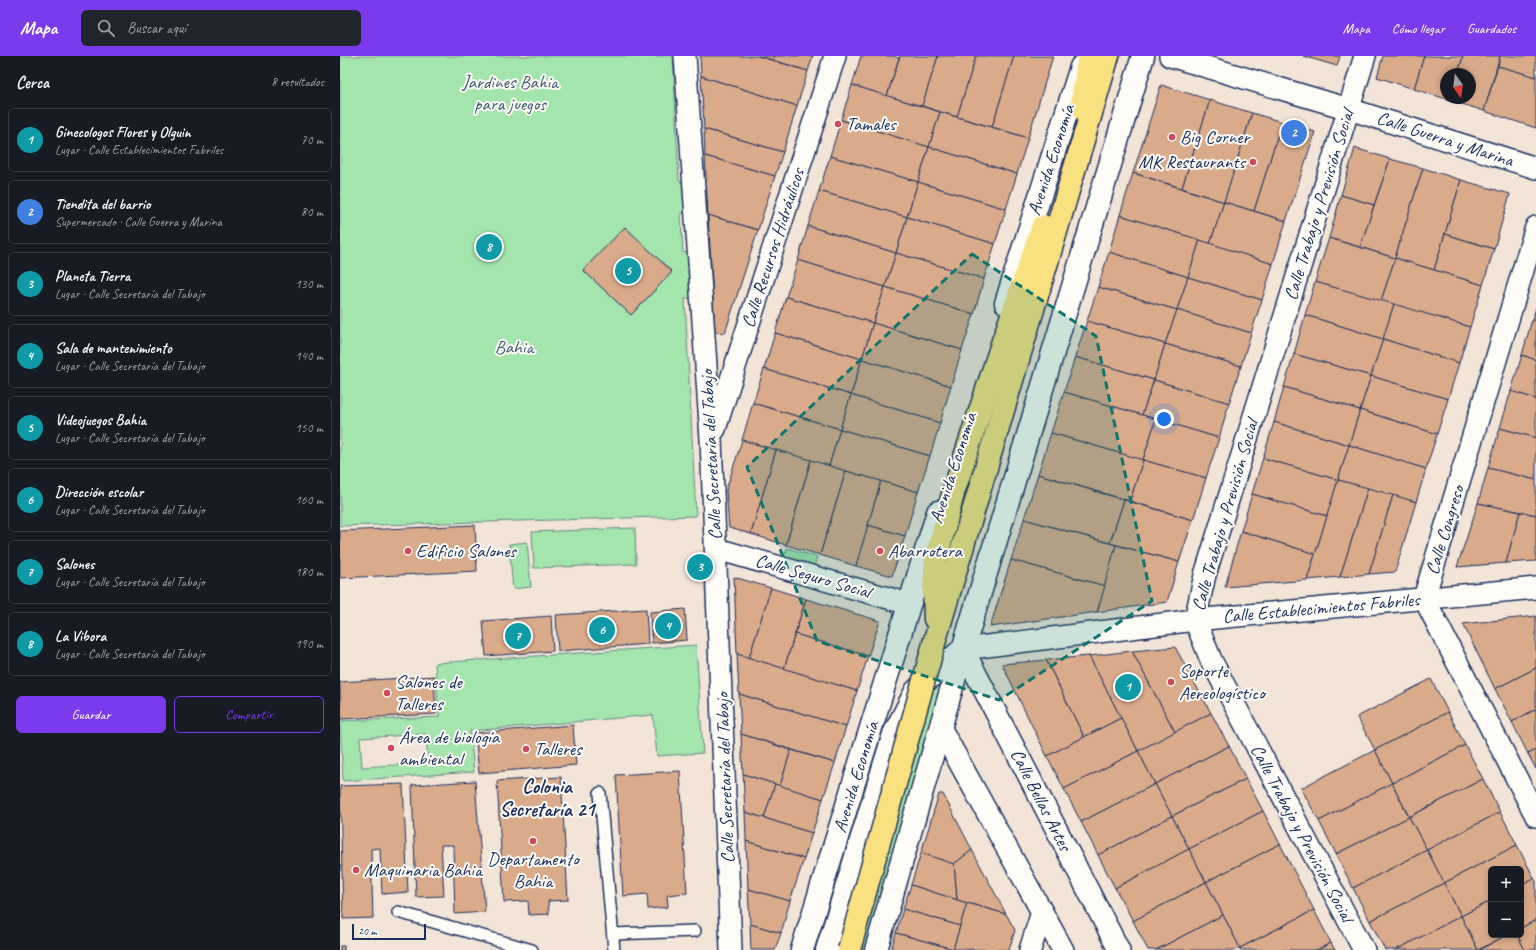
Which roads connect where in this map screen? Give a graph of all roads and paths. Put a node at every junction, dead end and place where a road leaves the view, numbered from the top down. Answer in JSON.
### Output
{"nodes":[{"id":1,"x":685,"y":56,"type":"edge"},
{"id":2,"x":835,"y":56,"type":"edge"},
{"id":3,"x":1084,"y":56,"type":"edge"},
{"id":4,"x":1089,"y":56,"type":"edge"},
{"id":5,"x":1108,"y":56,"type":"edge"},
{"id":6,"x":1143,"y":56,"type":"edge"},
{"id":7,"x":1170,"y":56,"type":"edge"},
{"id":8,"x":1365,"y":56,"type":"edge"},
{"id":9,"x":1349,"y":109,"type":"junction"},
{"id":10,"x":1536,"y":168,"type":"edge"},
{"id":11,"x":1536,"y":227,"type":"edge"},
{"id":12,"x":711,"y":439,"type":"junction"},
{"id":13,"x":717,"y":549,"type":"junction"},
{"id":14,"x":1536,"y":588,"type":"edge"},
{"id":15,"x":1424,"y":598,"type":"junction"},
{"id":16,"x":909,"y":604,"type":"junction"},
{"id":17,"x":1195,"y":620,"type":"junction"},
{"id":18,"x":935,"y":640,"type":"junction"},
{"id":19,"x":963,"y":649,"type":"junction"},
{"id":20,"x":941,"y":729,"type":"junction"},
{"id":21,"x":600,"y":793,"type":"dead end"},
{"id":22,"x":1536,"y":816,"type":"edge"},
{"id":23,"x":398,"y":912,"type":"dead end"},
{"id":24,"x":1042,"y":912,"type":"junction"},
{"id":25,"x":695,"y":932,"type":"dead end"},
{"id":26,"x":613,"y":934,"type":"junction"},
{"id":27,"x":532,"y":950,"type":"edge"},
{"id":28,"x":614,"y":950,"type":"edge"},
{"id":29,"x":731,"y":950,"type":"edge"},
{"id":30,"x":802,"y":950,"type":"edge"},
{"id":31,"x":827,"y":950,"type":"edge"},
{"id":32,"x":850,"y":950,"type":"edge"},
{"id":33,"x":876,"y":950,"type":"edge"},
{"id":34,"x":1030,"y":950,"type":"edge"},
{"id":35,"x":1062,"y":950,"type":"edge"},
{"id":36,"x":1119,"y":950,"type":"edge"},
{"id":37,"x":1364,"y":950,"type":"edge"}],
"edges":[{"from":1,"to":12,"type":"street","name":"Calle Secretaría del Tabajo"},
{"from":2,"to":12,"type":"street","name":"Calle Recursos Hidráulicos"},
{"from":3,"to":16,"type":"main road","name":"Avenida Economía"},
{"from":4,"to":18,"type":"main road"},
{"from":5,"to":18,"type":"main road"},
{"from":6,"to":19,"type":"main road"},
{"from":7,"to":9,"type":"street","name":"Calle Guerra y Marina"},
{"from":8,"to":9,"type":"street","name":"Calle Trabajo y Previsión Social"},
{"from":9,"to":10,"type":"street","name":"Calle Guerra y Marina"},
{"from":9,"to":17,"type":"street","name":"Calle Trabajo y Previsión Social"},
{"from":11,"to":15,"type":"street","name":"Calle Congreso"},
{"from":12,"to":13,"type":"street","name":"Calle Secretaría del Tabajo"},
{"from":13,"to":16,"type":"street","name":"Calle Seguro Social"},
{"from":13,"to":29,"type":"street","name":"Calle Secretaría del Tabajo"},
{"from":14,"to":15,"type":"street","name":"Calle Establecimientos Fabriles"},
{"from":15,"to":17,"type":"street","name":"Calle Establecimientos Fabriles"},
{"from":15,"to":22,"type":"street","name":"Calle Congreso"},
{"from":16,"to":30,"type":"main road","name":"Avenida Economía"},
{"from":17,"to":19,"type":"street","name":"Calle Establecimientos Fabriles"},
{"from":17,"to":37,"type":"street","name":"Calle Trabajo y Previsión Social"},
{"from":18,"to":32,"type":"main road","bridge":true},
{"from":19,"to":20,"type":"main road"},
{"from":19,"to":31,"type":"main road"},
{"from":19,"to":36,"type":"street","name":"Calle Bellas Artes"},
{"from":20,"to":24,"type":"street"},
{"from":20,"to":33,"type":"main road"},
{"from":21,"to":26,"type":"lane"},
{"from":23,"to":27,"type":"lane"},
{"from":24,"to":34,"type":"street"},
{"from":24,"to":35,"type":"street"},
{"from":25,"to":26,"type":"lane"},
{"from":26,"to":28,"type":"lane"}]}
